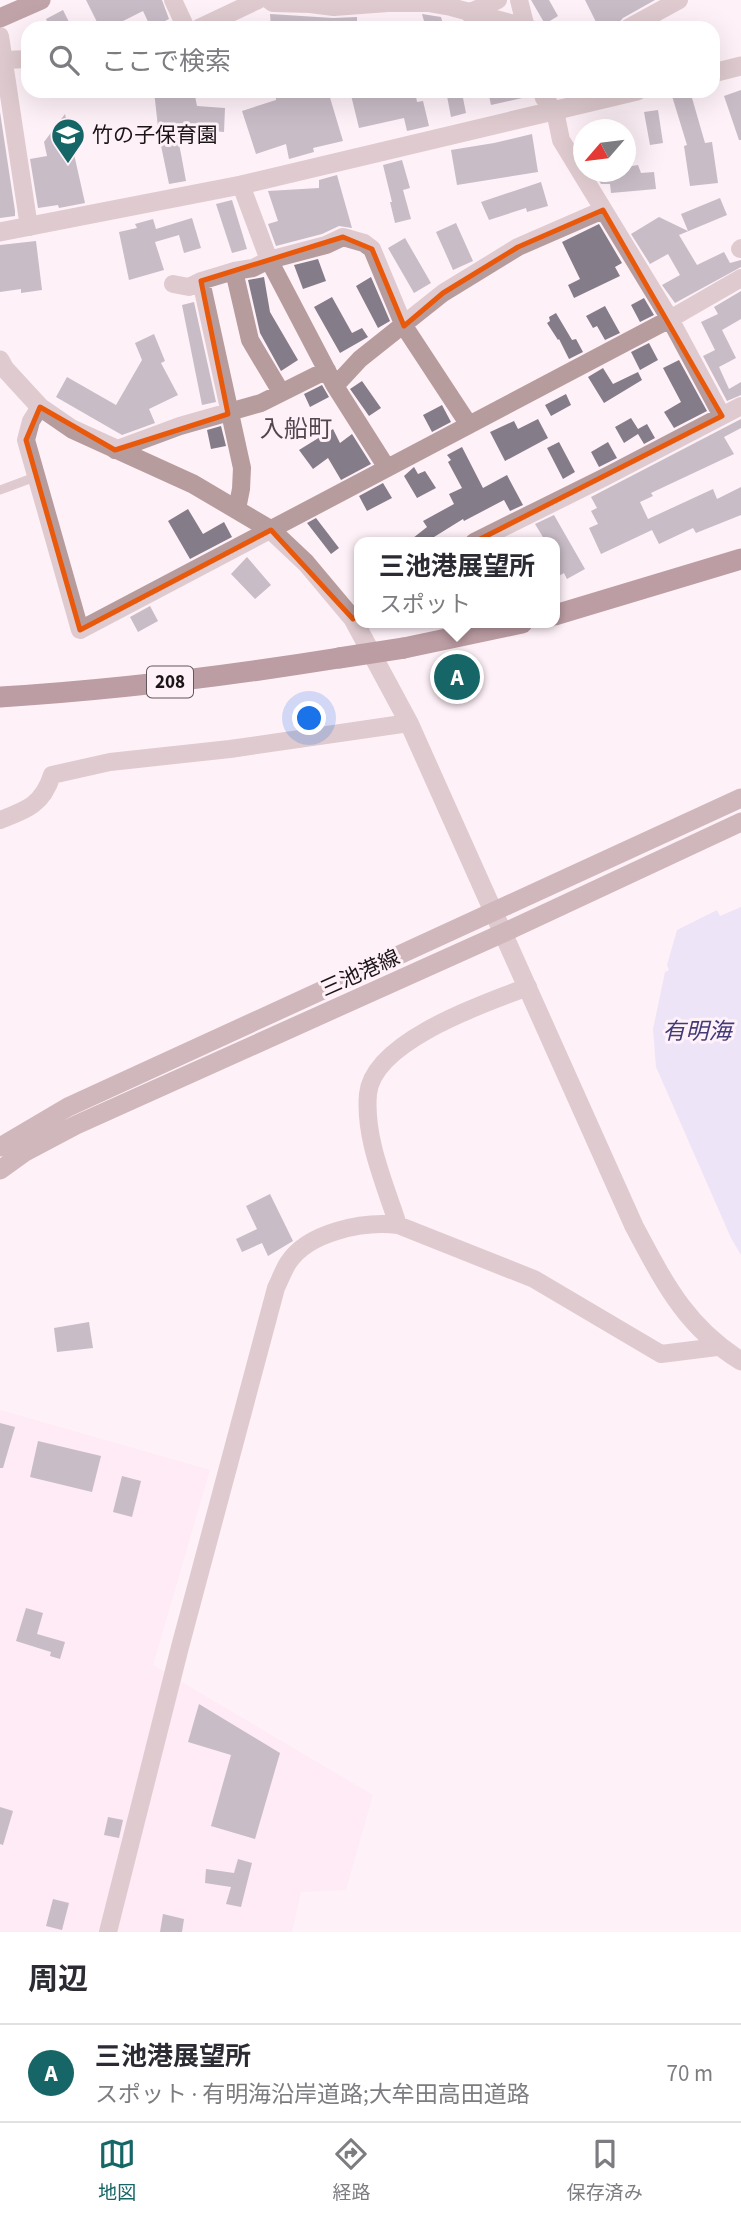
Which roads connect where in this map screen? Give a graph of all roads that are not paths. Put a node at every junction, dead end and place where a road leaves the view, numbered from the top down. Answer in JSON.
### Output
{"nodes":[{"id":1,"x":41,"y":0,"type":"edge"},
{"id":2,"x":173,"y":0,"type":"edge"},
{"id":3,"x":258,"y":0,"type":"edge"},
{"id":4,"x":269,"y":0,"type":"edge"},
{"id":5,"x":498,"y":0,"type":"edge"},
{"id":6,"x":519,"y":0,"type":"edge"},
{"id":7,"x":679,"y":0,"type":"edge"},
{"id":8,"x":468,"y":13,"type":"junction"},
{"id":9,"x":0,"y":18,"type":"edge"},
{"id":10,"x":183,"y":21,"type":"edge"},
{"id":11,"x":214,"y":21,"type":"edge"},
{"id":12,"x":499,"y":21,"type":"edge"},
{"id":13,"x":525,"y":21,"type":"edge"},
{"id":14,"x":641,"y":21,"type":"edge"},
{"id":15,"x":0,"y":36,"type":"edge"},
{"id":16,"x":21,"y":59,"type":"edge"},
{"id":17,"x":5,"y":60,"type":"junction"},
{"id":18,"x":741,"y":66,"type":"edge"},
{"id":19,"x":720,"y":70,"type":"edge"},
{"id":20,"x":544,"y":98,"type":"edge"},
{"id":21,"x":608,"y":98,"type":"edge"},
{"id":22,"x":555,"y":111,"type":"junction"},
{"id":23,"x":241,"y":185,"type":"junction"},
{"id":24,"x":603,"y":210,"type":"junction"},
{"id":25,"x":29,"y":227,"type":"junction"},
{"id":26,"x":0,"y":232,"type":"edge"},
{"id":27,"x":269,"y":260,"type":"junction"},
{"id":28,"x":234,"y":271,"type":"junction"},
{"id":29,"x":741,"y":278,"type":"edge"},
{"id":30,"x":201,"y":281,"type":"junction"},
{"id":31,"x":173,"y":284,"type":"dead end"},
{"id":32,"x":670,"y":319,"type":"junction"},
{"id":33,"x":404,"y":326,"type":"junction"},
{"id":34,"x":0,"y":360,"type":"edge"},
{"id":35,"x":331,"y":378,"type":"junction"},
{"id":36,"x":281,"y":392,"type":"junction"},
{"id":37,"x":741,"y":406,"type":"edge"},
{"id":38,"x":40,"y":407,"type":"junction"},
{"id":39,"x":228,"y":413,"type":"junction"},
{"id":40,"x":722,"y":416,"type":"junction"},
{"id":41,"x":469,"y":425,"type":"junction"},
{"id":42,"x":115,"y":450,"type":"junction"},
{"id":43,"x":387,"y":468,"type":"junction"},
{"id":44,"x":35,"y":477,"type":"junction"},
{"id":45,"x":0,"y":490,"type":"edge"},
{"id":46,"x":237,"y":509,"type":"junction"},
{"id":47,"x":271,"y":530,"type":"junction"},
{"id":48,"x":484,"y":537,"type":"edge"},
{"id":49,"x":741,"y":559,"type":"edge"},
{"id":50,"x":560,"y":613,"type":"edge"},
{"id":51,"x":354,"y":615,"type":"edge"},
{"id":52,"x":362,"y":628,"type":"edge"},
{"id":53,"x":499,"y":628,"type":"edge"},
{"id":54,"x":0,"y":697,"type":"edge"},
{"id":55,"x":409,"y":723,"type":"junction"},
{"id":56,"x":741,"y":797,"type":"edge"},
{"id":57,"x":0,"y":820,"type":"edge"},
{"id":58,"x":741,"y":822,"type":"edge"},
{"id":59,"x":494,"y":912,"type":"junction"},
{"id":60,"x":503,"y":933,"type":"junction"},
{"id":61,"x":528,"y":987,"type":"junction"},
{"id":62,"x":0,"y":1147,"type":"edge"},
{"id":63,"x":0,"y":1170,"type":"edge"},
{"id":64,"x":398,"y":1225,"type":"junction"},
{"id":65,"x":717,"y":1347,"type":"junction"},
{"id":66,"x":741,"y":1361,"type":"edge"},
{"id":67,"x":108,"y":1932,"type":"edge"}],
"edges":[{"from":1,"to":9,"type":"highway"},
{"from":2,"to":10,"type":"street"},
{"from":3,"to":11,"type":"street"},
{"from":4,"to":8,"type":"street"},
{"from":5,"to":8,"type":"street"},
{"from":6,"to":13,"type":"street"},
{"from":7,"to":14,"type":"street"},
{"from":8,"to":12,"type":"street"},
{"from":15,"to":17,"type":"street"},
{"from":16,"to":17,"type":"street"},
{"from":17,"to":25,"type":"street"},
{"from":18,"to":19,"type":"street"},
{"from":20,"to":22,"type":"street"},
{"from":21,"to":22,"type":"street"},
{"from":22,"to":23,"type":"street"},
{"from":22,"to":24,"type":"street"},
{"from":23,"to":25,"type":"street"},
{"from":23,"to":27,"type":"street"},
{"from":24,"to":32,"type":"street"},
{"from":24,"to":33,"type":"street"},
{"from":25,"to":26,"type":"street"},
{"from":27,"to":28,"type":"street"},
{"from":27,"to":33,"type":"street"},
{"from":27,"to":35,"type":"street"},
{"from":28,"to":30,"type":"street"},
{"from":28,"to":36,"type":"street"},
{"from":29,"to":32,"type":"street"},
{"from":30,"to":31,"type":"street"},
{"from":30,"to":39,"type":"street"},
{"from":32,"to":40,"type":"street"},
{"from":32,"to":41,"type":"street"},
{"from":33,"to":35,"type":"street"},
{"from":33,"to":41,"type":"street"},
{"from":34,"to":38,"type":"street"},
{"from":35,"to":36,"type":"street"},
{"from":35,"to":43,"type":"street"},
{"from":36,"to":39,"type":"street"},
{"from":37,"to":40,"type":"street"},
{"from":38,"to":42,"type":"street"},
{"from":38,"to":44,"type":"street"},
{"from":39,"to":42,"type":"street"},
{"from":39,"to":46,"type":"street"},
{"from":40,"to":48,"type":"street"},
{"from":41,"to":43,"type":"street"},
{"from":42,"to":46,"type":"street"},
{"from":43,"to":47,"type":"street"},
{"from":44,"to":45,"type":"lane"},
{"from":44,"to":47,"type":"street"},
{"from":46,"to":47,"type":"street"},
{"from":47,"to":51,"type":"street"},
{"from":49,"to":50,"type":"highway"},
{"from":52,"to":55,"type":"street"},
{"from":53,"to":54,"type":"highway","number":"208","bridge":true},
{"from":55,"to":57,"type":"street"},
{"from":55,"to":59,"type":"street"},
{"from":56,"to":59,"type":"main road","name":"三池港線"},
{"from":58,"to":60,"type":"main road","name":"三池港線"},
{"from":59,"to":60,"type":"street"},
{"from":59,"to":62,"type":"main road","name":"三池港線"},
{"from":60,"to":61,"type":"street"},
{"from":60,"to":63,"type":"main road","name":"三池港線"},
{"from":61,"to":64,"type":"street"},
{"from":61,"to":65,"type":"street"},
{"from":64,"to":65,"type":"street"},
{"from":64,"to":67,"type":"street"},
{"from":65,"to":66,"type":"street"}]}
